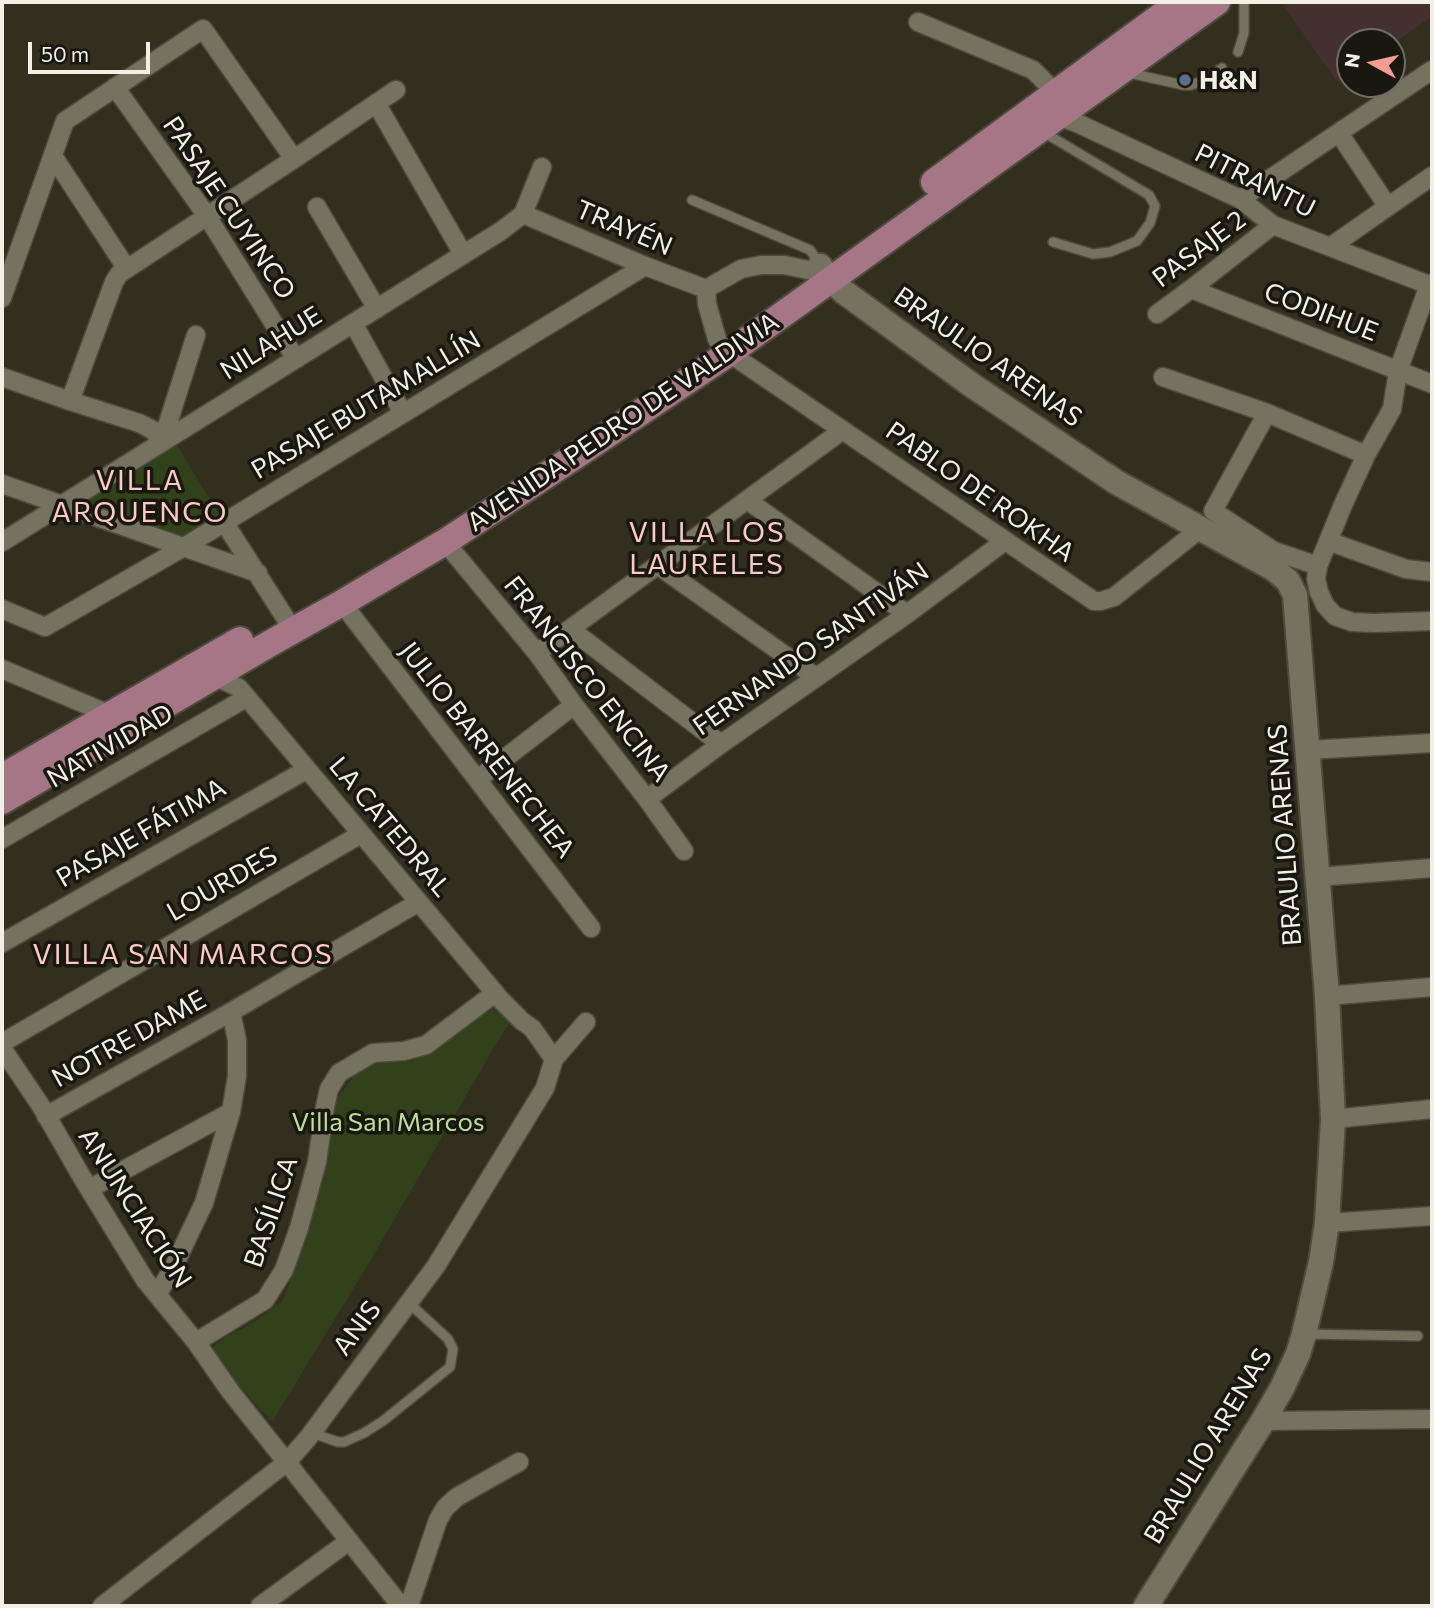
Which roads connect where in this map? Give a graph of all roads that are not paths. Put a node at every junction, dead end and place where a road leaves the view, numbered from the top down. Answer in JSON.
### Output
{"nodes":[{"id":1,"x":1180,"y":2,"type":"edge"},
{"id":2,"x":1217,"y":2,"type":"edge"},
{"id":3,"x":1244,"y":2,"type":"edge"},
{"id":4,"x":918,"y":22,"type":"dead end"},
{"id":5,"x":1238,"y":52,"type":"dead end"},
{"id":6,"x":1222,"y":68,"type":"dead end"},
{"id":7,"x":1432,"y":70,"type":"edge"},
{"id":8,"x":1119,"y":72,"type":"junction"},
{"id":9,"x":115,"y":88,"type":"junction"},
{"id":10,"x":396,"y":90,"type":"dead end"},
{"id":11,"x":376,"y":103,"type":"junction"},
{"id":12,"x":1050,"y":113,"type":"junction"},
{"id":13,"x":1339,"y":133,"type":"junction"},
{"id":14,"x":53,"y":156,"type":"junction"},
{"id":15,"x":294,"y":159,"type":"junction"},
{"id":16,"x":542,"y":167,"type":"dead end"},
{"id":17,"x":1432,"y":176,"type":"edge"},
{"id":18,"x":692,"y":200,"type":"dead end"},
{"id":19,"x":1240,"y":200,"type":"junction"},
{"id":20,"x":317,"y":207,"type":"dead end"},
{"id":21,"x":1388,"y":207,"type":"junction"},
{"id":22,"x":523,"y":214,"type":"junction"},
{"id":23,"x":207,"y":216,"type":"junction"},
{"id":24,"x":1273,"y":225,"type":"junction"},
{"id":25,"x":1053,"y":242,"type":"dead end"},
{"id":26,"x":1330,"y":247,"type":"junction"},
{"id":27,"x":463,"y":254,"type":"junction"},
{"id":28,"x":645,"y":266,"type":"junction"},
{"id":29,"x":127,"y":269,"type":"junction"},
{"id":30,"x":821,"y":272,"type":"junction"},
{"id":31,"x":1431,"y":285,"type":"edge"},
{"id":32,"x":706,"y":289,"type":"junction"},
{"id":33,"x":1191,"y":289,"type":"junction"},
{"id":34,"x":2,"y":298,"type":"edge"},
{"id":35,"x":377,"y":309,"type":"junction"},
{"id":36,"x":1157,"y":314,"type":"dead end"},
{"id":37,"x":354,"y":323,"type":"junction"},
{"id":38,"x":195,"y":335,"type":"dead end"},
{"id":39,"x":723,"y":346,"type":"junction"},
{"id":40,"x":296,"y":359,"type":"junction"},
{"id":41,"x":1398,"y":371,"type":"junction"},
{"id":42,"x":2,"y":377,"type":"edge"},
{"id":43,"x":1163,"y":377,"type":"dead end"},
{"id":44,"x":1432,"y":384,"type":"edge"},
{"id":45,"x":69,"y":401,"type":"junction"},
{"id":46,"x":404,"y":413,"type":"junction"},
{"id":47,"x":1267,"y":413,"type":"junction"},
{"id":48,"x":843,"y":429,"type":"junction"},
{"id":49,"x":162,"y":442,"type":"junction"},
{"id":50,"x":1366,"y":455,"type":"junction"},
{"id":51,"x":2,"y":484,"type":"edge"},
{"id":52,"x":747,"y":500,"type":"junction"},
{"id":53,"x":61,"y":505,"type":"junction"},
{"id":54,"x":224,"y":522,"type":"junction"},
{"id":55,"x":1200,"y":529,"type":"junction"},
{"id":56,"x":445,"y":541,"type":"junction"},
{"id":57,"x":1005,"y":541,"type":"junction"},
{"id":58,"x":1328,"y":541,"type":"junction"},
{"id":59,"x":2,"y":542,"type":"edge"},
{"id":60,"x":184,"y":547,"type":"junction"},
{"id":61,"x":657,"y":565,"type":"junction"},
{"id":62,"x":1318,"y":566,"type":"junction"},
{"id":63,"x":1432,"y":572,"type":"edge"},
{"id":64,"x":258,"y":573,"type":"junction"},
{"id":65,"x":342,"y":603,"type":"junction"},
{"id":66,"x":2,"y":609,"type":"edge"},
{"id":67,"x":907,"y":614,"type":"junction"},
{"id":68,"x":1432,"y":621,"type":"edge"},
{"id":69,"x":289,"y":622,"type":"junction"},
{"id":70,"x":570,"y":629,"type":"junction"},
{"id":71,"x":537,"y":653,"type":"junction"},
{"id":72,"x":2,"y":669,"type":"edge"},
{"id":73,"x":816,"y":677,"type":"junction"},
{"id":74,"x":234,"y":681,"type":"junction"},
{"id":75,"x":574,"y":705,"type":"junction"},
{"id":76,"x":111,"y":715,"type":"junction"},
{"id":77,"x":1432,"y":743,"type":"edge"},
{"id":78,"x":721,"y":744,"type":"junction"},
{"id":79,"x":1308,"y":750,"type":"junction"},
{"id":80,"x":306,"y":770,"type":"junction"},
{"id":81,"x":2,"y":778,"type":"edge"},
{"id":82,"x":478,"y":779,"type":"junction"},
{"id":83,"x":647,"y":799,"type":"junction"},
{"id":84,"x":2,"y":801,"type":"edge"},
{"id":85,"x":361,"y":834,"type":"junction"},
{"id":86,"x":2,"y":839,"type":"edge"},
{"id":87,"x":684,"y":850,"type":"dead end"},
{"id":88,"x":1432,"y":868,"type":"edge"},
{"id":89,"x":1318,"y":877,"type":"junction"},
{"id":90,"x":419,"y":902,"type":"junction"},
{"id":91,"x":591,"y":928,"type":"dead end"},
{"id":92,"x":2,"y":943,"type":"edge"},
{"id":93,"x":1432,"y":986,"type":"edge"},
{"id":94,"x":498,"y":996,"type":"junction"},
{"id":95,"x":1327,"y":996,"type":"junction"},
{"id":96,"x":231,"y":1012,"type":"junction"},
{"id":97,"x":586,"y":1022,"type":"dead end"},
{"id":98,"x":2,"y":1043,"type":"edge"},
{"id":99,"x":2,"y":1048,"type":"edge"},
{"id":100,"x":554,"y":1059,"type":"junction"},
{"id":101,"x":1432,"y":1109,"type":"edge"},
{"id":102,"x":231,"y":1112,"type":"junction"},
{"id":103,"x":46,"y":1116,"type":"junction"},
{"id":104,"x":1333,"y":1119,"type":"junction"},
{"id":105,"x":89,"y":1189,"type":"junction"},
{"id":106,"x":1432,"y":1216,"type":"edge"},
{"id":107,"x":1327,"y":1223,"type":"junction"},
{"id":108,"x":157,"y":1295,"type":"junction"},
{"id":109,"x":409,"y":1303,"type":"junction"},
{"id":110,"x":1304,"y":1334,"type":"junction"},
{"id":111,"x":1418,"y":1336,"type":"dead end"},
{"id":112,"x":196,"y":1342,"type":"junction"},
{"id":113,"x":1432,"y":1419,"type":"edge"},
{"id":114,"x":1264,"y":1420,"type":"junction"},
{"id":115,"x":312,"y":1433,"type":"junction"},
{"id":116,"x":287,"y":1462,"type":"junction"},
{"id":117,"x":519,"y":1462,"type":"dead end"},
{"id":118,"x":349,"y":1541,"type":"junction"},
{"id":119,"x":410,"y":1604,"type":"edge"},
{"id":120,"x":103,"y":1606,"type":"edge"},
{"id":121,"x":260,"y":1606,"type":"edge"},
{"id":122,"x":1146,"y":1606,"type":"edge"}],
"edges":[{"from":1,"to":12,"type":"main road","name":"AVENIDA PEDRO DE VALDIVIA"},
{"from":2,"to":8,"type":"main road","name":"AVENIDA PEDRO DE VALDIVIA"},
{"from":3,"to":5,"type":"lane"},
{"from":4,"to":12,"type":"street"},
{"from":6,"to":8,"type":"lane"},
{"from":7,"to":13,"type":"street"},
{"from":8,"to":12,"type":"main road","name":"AVENIDA PEDRO DE VALDIVIA"},
{"from":9,"to":14,"type":"street"},
{"from":9,"to":15,"type":"street"},
{"from":9,"to":23,"type":"street","name":"PASAJE CUYINCO"},
{"from":10,"to":11,"type":"street"},
{"from":11,"to":15,"type":"street"},
{"from":11,"to":27,"type":"street"},
{"from":12,"to":19,"type":"street","name":"PITRANTU"},
{"from":12,"to":25,"type":"lane"},
{"from":12,"to":30,"type":"main road","name":"AVENIDA PEDRO DE VALDIVIA"},
{"from":12,"to":30,"type":"main road","name":"AVENIDA PEDRO DE VALDIVIA"},
{"from":13,"to":19,"type":"street"},
{"from":13,"to":21,"type":"street"},
{"from":14,"to":29,"type":"street"},
{"from":14,"to":34,"type":"street"},
{"from":15,"to":23,"type":"street"},
{"from":16,"to":22,"type":"street"},
{"from":17,"to":21,"type":"street"},
{"from":18,"to":30,"type":"lane"},
{"from":19,"to":24,"type":"street","name":"PITRANTU"},
{"from":20,"to":35,"type":"street"},
{"from":21,"to":26,"type":"street"},
{"from":22,"to":27,"type":"street","name":"NILAHUE"},
{"from":22,"to":28,"type":"street","name":"TRAYÉN"},
{"from":23,"to":29,"type":"street"},
{"from":23,"to":40,"type":"street","name":"PASAJE CUYINCO"},
{"from":24,"to":26,"type":"street","name":"PITRANTU"},
{"from":24,"to":33,"type":"street","name":"PASAJE 2"},
{"from":26,"to":31,"type":"street","name":"PITRANTU"},
{"from":27,"to":35,"type":"street","name":"NILAHUE"},
{"from":28,"to":32,"type":"street","name":"TRAYÉN"},
{"from":28,"to":46,"type":"street","name":"PASAJE BUTAMALLÍN"},
{"from":29,"to":45,"type":"street"},
{"from":30,"to":32,"type":"street"},
{"from":30,"to":39,"type":"main road","name":"AVENIDA PEDRO DE VALDIVIA"},
{"from":30,"to":55,"type":"street","name":"BRAULIO ARENAS"},
{"from":31,"to":41,"type":"street"},
{"from":32,"to":39,"type":"street"},
{"from":33,"to":36,"type":"street","name":"PASAJE 2"},
{"from":33,"to":41,"type":"street","name":"CODIHUE"},
{"from":35,"to":37,"type":"street","name":"NILAHUE"},
{"from":37,"to":40,"type":"street","name":"NILAHUE"},
{"from":37,"to":46,"type":"street"},
{"from":38,"to":49,"type":"street"},
{"from":39,"to":48,"type":"street","name":"PABLO DE ROKHA"},
{"from":39,"to":56,"type":"main road","name":"AVENIDA PEDRO DE VALDIVIA"},
{"from":39,"to":69,"type":"main road","name":"AVENIDA PEDRO DE VALDIVIA"},
{"from":40,"to":49,"type":"street","name":"NILAHUE"},
{"from":41,"to":44,"type":"street","name":"CODIHUE"},
{"from":41,"to":50,"type":"street"},
{"from":42,"to":45,"type":"street"},
{"from":43,"to":47,"type":"street"},
{"from":45,"to":49,"type":"street"},
{"from":46,"to":54,"type":"street","name":"PASAJE BUTAMALLÍN"},
{"from":47,"to":50,"type":"street"},
{"from":47,"to":62,"type":"street"},
{"from":48,"to":52,"type":"street"},
{"from":48,"to":57,"type":"street","name":"PABLO DE ROKHA"},
{"from":49,"to":53,"type":"street","name":"NILAHUE"},
{"from":50,"to":58,"type":"street"},
{"from":51,"to":53,"type":"street"},
{"from":52,"to":61,"type":"street"},
{"from":52,"to":67,"type":"street"},
{"from":53,"to":59,"type":"street","name":"NILAHUE"},
{"from":53,"to":60,"type":"street"},
{"from":54,"to":60,"type":"street","name":"PASAJE BUTAMALLÍN"},
{"from":54,"to":64,"type":"street"},
{"from":55,"to":57,"type":"street","name":"PABLO DE ROKHA"},
{"from":55,"to":79,"type":"street","name":"BRAULIO ARENAS"},
{"from":56,"to":65,"type":"main road","name":"AVENIDA PEDRO DE VALDIVIA"},
{"from":56,"to":71,"type":"street","name":"FRANCISCO ENCINA"},
{"from":57,"to":67,"type":"street","name":"FERNANDO SANTIVÁN"},
{"from":58,"to":62,"type":"street"},
{"from":58,"to":63,"type":"street"},
{"from":60,"to":64,"type":"street"},
{"from":60,"to":66,"type":"street","name":"PASAJE BUTAMALLÍN"},
{"from":61,"to":70,"type":"street"},
{"from":61,"to":73,"type":"street"},
{"from":62,"to":68,"type":"street"},
{"from":64,"to":69,"type":"street"},
{"from":65,"to":69,"type":"main road","name":"AVENIDA PEDRO DE VALDIVIA"},
{"from":65,"to":82,"type":"street","name":"JULIO BARRENECHEA"},
{"from":67,"to":73,"type":"street","name":"FERNANDO SANTIVÁN"},
{"from":69,"to":74,"type":"main road","name":"AVENIDA PEDRO DE VALDIVIA"},
{"from":69,"to":76,"type":"main road","name":"AVENIDA PEDRO DE VALDIVIA"},
{"from":70,"to":71,"type":"street"},
{"from":70,"to":78,"type":"street"},
{"from":71,"to":75,"type":"street","name":"FRANCISCO ENCINA"},
{"from":72,"to":76,"type":"street"},
{"from":73,"to":78,"type":"street","name":"FERNANDO SANTIVÁN"},
{"from":74,"to":80,"type":"street","name":"LA CATEDRAL"},
{"from":74,"to":84,"type":"main road","name":"AVENIDA PEDRO DE VALDIVIA"},
{"from":74,"to":86,"type":"street","name":"NATIVIDAD"},
{"from":75,"to":82,"type":"street"},
{"from":75,"to":83,"type":"street","name":"FRANCISCO ENCINA"},
{"from":76,"to":81,"type":"main road","name":"AVENIDA PEDRO DE VALDIVIA"},
{"from":77,"to":79,"type":"street"},
{"from":78,"to":83,"type":"street","name":"FERNANDO SANTIVÁN"},
{"from":79,"to":89,"type":"street","name":"BRAULIO ARENAS"},
{"from":80,"to":85,"type":"street","name":"LA CATEDRAL"},
{"from":80,"to":92,"type":"street","name":"PASAJE FÁTIMA"},
{"from":82,"to":91,"type":"street","name":"JULIO BARRENECHEA"},
{"from":83,"to":87,"type":"street","name":"FRANCISCO ENCINA"},
{"from":85,"to":90,"type":"street","name":"LA CATEDRAL"},
{"from":85,"to":98,"type":"street","name":"LOURDES"},
{"from":88,"to":89,"type":"street"},
{"from":89,"to":95,"type":"street","name":"BRAULIO ARENAS"},
{"from":90,"to":94,"type":"street","name":"LA CATEDRAL"},
{"from":90,"to":96,"type":"street","name":"NOTRE DAME"},
{"from":93,"to":95,"type":"street"},
{"from":94,"to":100,"type":"street","name":"LA CATEDRAL"},
{"from":94,"to":112,"type":"street","name":"BASÍLICA"},
{"from":95,"to":104,"type":"street","name":"BRAULIO ARENAS"},
{"from":96,"to":102,"type":"street"},
{"from":96,"to":103,"type":"street","name":"NOTRE DAME"},
{"from":97,"to":100,"type":"street","name":"ANIS"},
{"from":99,"to":103,"type":"street","name":"ANUNCIACIÓN"},
{"from":100,"to":109,"type":"street","name":"ANIS"},
{"from":101,"to":104,"type":"street"},
{"from":102,"to":105,"type":"street"},
{"from":102,"to":108,"type":"street"},
{"from":103,"to":105,"type":"street","name":"ANUNCIACIÓN"},
{"from":104,"to":107,"type":"street","name":"BRAULIO ARENAS"},
{"from":105,"to":108,"type":"street","name":"ANUNCIACIÓN"},
{"from":106,"to":107,"type":"street"},
{"from":107,"to":110,"type":"street","name":"BRAULIO ARENAS"},
{"from":108,"to":112,"type":"street","name":"ANUNCIACIÓN"},
{"from":109,"to":115,"type":"street","name":"ANIS"},
{"from":109,"to":115,"type":"lane"},
{"from":110,"to":111,"type":"lane"},
{"from":110,"to":114,"type":"street","name":"BRAULIO ARENAS"},
{"from":112,"to":116,"type":"street","name":"ANUNCIACIÓN"},
{"from":113,"to":114,"type":"street"},
{"from":114,"to":122,"type":"street","name":"BRAULIO ARENAS"},
{"from":115,"to":116,"type":"street","name":"ANIS"},
{"from":116,"to":118,"type":"street","name":"ANUNCIACIÓN"},
{"from":116,"to":120,"type":"street","name":"ANIS"},
{"from":117,"to":119,"type":"street"},
{"from":118,"to":119,"type":"street","name":"ANUNCIACIÓN"},
{"from":118,"to":121,"type":"street"}]}
